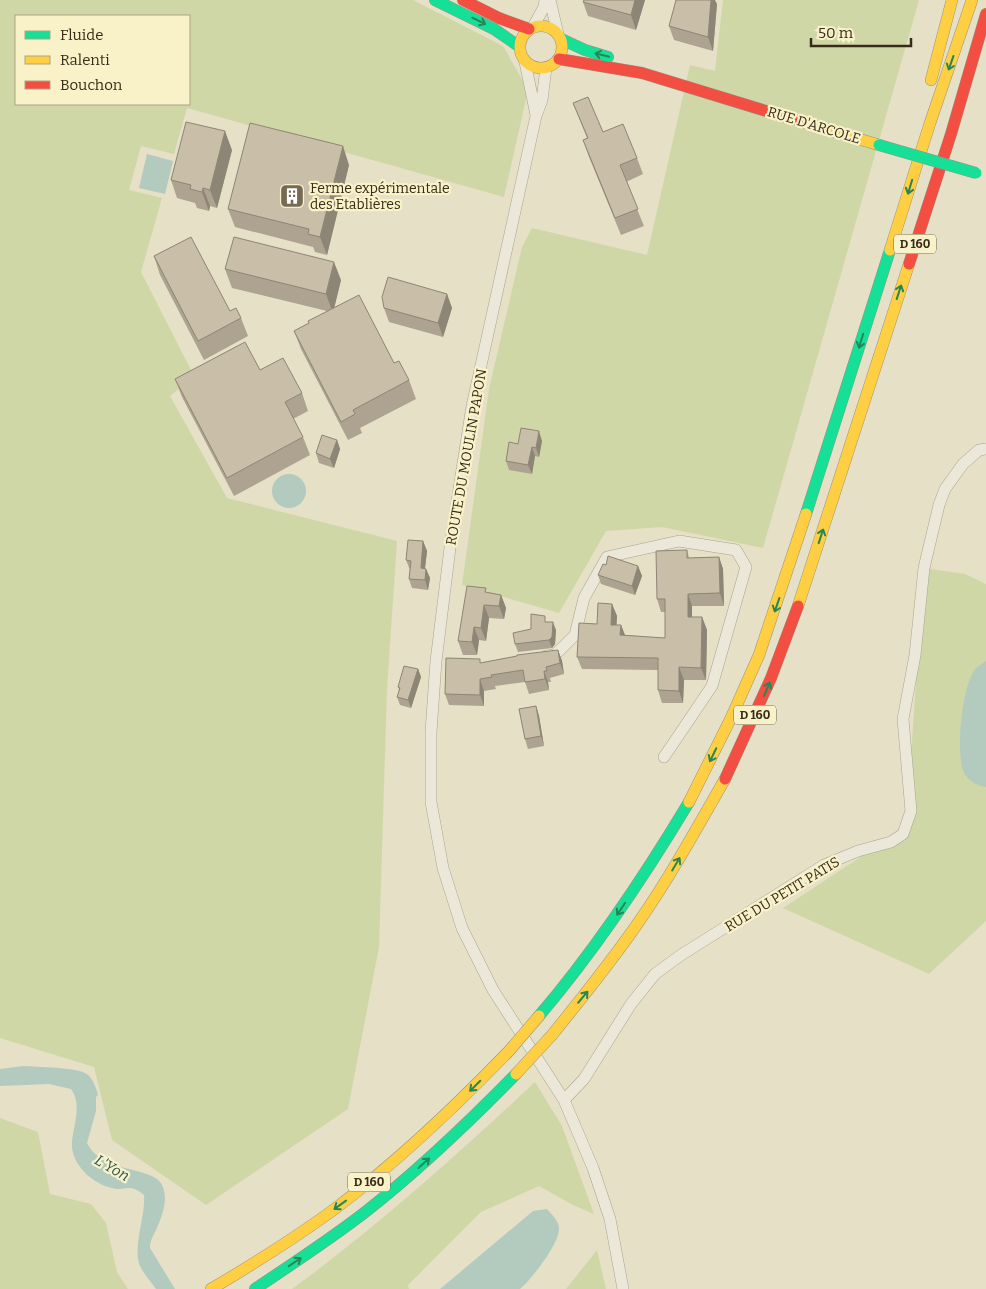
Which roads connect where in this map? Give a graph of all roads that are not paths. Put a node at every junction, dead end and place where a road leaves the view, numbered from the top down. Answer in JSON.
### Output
{"nodes":[{"id":1,"x":435,"y":0,"type":"edge"},
{"id":2,"x":463,"y":0,"type":"edge"},
{"id":3,"x":545,"y":0,"type":"edge"},
{"id":4,"x":550,"y":0,"type":"edge"},
{"id":5,"x":952,"y":0,"type":"edge"},
{"id":6,"x":972,"y":0,"type":"edge"},
{"id":7,"x":986,"y":14,"type":"edge"},
{"id":8,"x":531,"y":28,"type":"junction"},
{"id":9,"x":560,"y":37,"type":"junction"},
{"id":10,"x":520,"y":47,"type":"junction"},
{"id":11,"x":559,"y":60,"type":"junction"},
{"id":12,"x":525,"y":62,"type":"junction"},
{"id":13,"x":546,"y":68,"type":"junction"},
{"id":14,"x":642,"y":73,"type":"junction"},
{"id":15,"x":979,"y":79,"type":"dead end"},
{"id":16,"x":536,"y":116,"type":"junction"},
{"id":17,"x":930,"y":123,"type":"junction"},
{"id":18,"x":951,"y":134,"type":"junction"},
{"id":19,"x":981,"y":175,"type":"edge"},
{"id":20,"x":986,"y":448,"type":"edge"},
{"id":21,"x":537,"y":657,"type":"edge"},
{"id":22,"x":664,"y":757,"type":"dead end"},
{"id":23,"x":564,"y":1100,"type":"junction"},
{"id":24,"x":211,"y":1289,"type":"edge"},
{"id":25,"x":255,"y":1289,"type":"edge"},
{"id":26,"x":623,"y":1289,"type":"edge"}],
"edges":[{"from":1,"to":10,"type":"main road","one_way":true},
{"from":2,"to":8,"type":"main road"},
{"from":3,"to":8,"type":"street"},
{"from":4,"to":9,"type":"street"},
{"from":5,"to":17,"type":"main road"},
{"from":6,"to":17,"type":"main road","number":"D 160","one_way":true},
{"from":7,"to":18,"type":"main road","number":"D 160"},
{"from":8,"to":9,"type":"main road"},
{"from":8,"to":10,"type":"main road"},
{"from":9,"to":11,"type":"main road"},
{"from":14,"to":9,"type":"main road","name":"RUE D'ARCOLE","one_way":true},
{"from":10,"to":12,"type":"main road"},
{"from":11,"to":13,"type":"main road"},
{"from":11,"to":14,"type":"main road","name":"RUE D'ARCOLE"},
{"from":12,"to":13,"type":"main road"},
{"from":12,"to":16,"type":"street","name":"ROUTE DU MOULIN PAPON"},
{"from":13,"to":16,"type":"street","name":"ROUTE DU MOULIN PAPON"},
{"from":14,"to":19,"type":"main road","name":"RUE D'ARCOLE","bridge":true},
{"from":15,"to":18,"type":"main road","number":"D 160"},
{"from":16,"to":23,"type":"street","name":"ROUTE DU MOULIN PAPON"},
{"from":17,"to":24,"type":"main road","number":"D 160","one_way":true,"bridge":true},
{"from":25,"to":18,"type":"main road","number":"D 160","one_way":true,"bridge":true},
{"from":20,"to":23,"type":"street","name":"RUE DU PETIT PATIS"},
{"from":21,"to":22,"type":"street"},
{"from":23,"to":26,"type":"street","name":"ROUTE DU MOULIN PAPON"}]}
